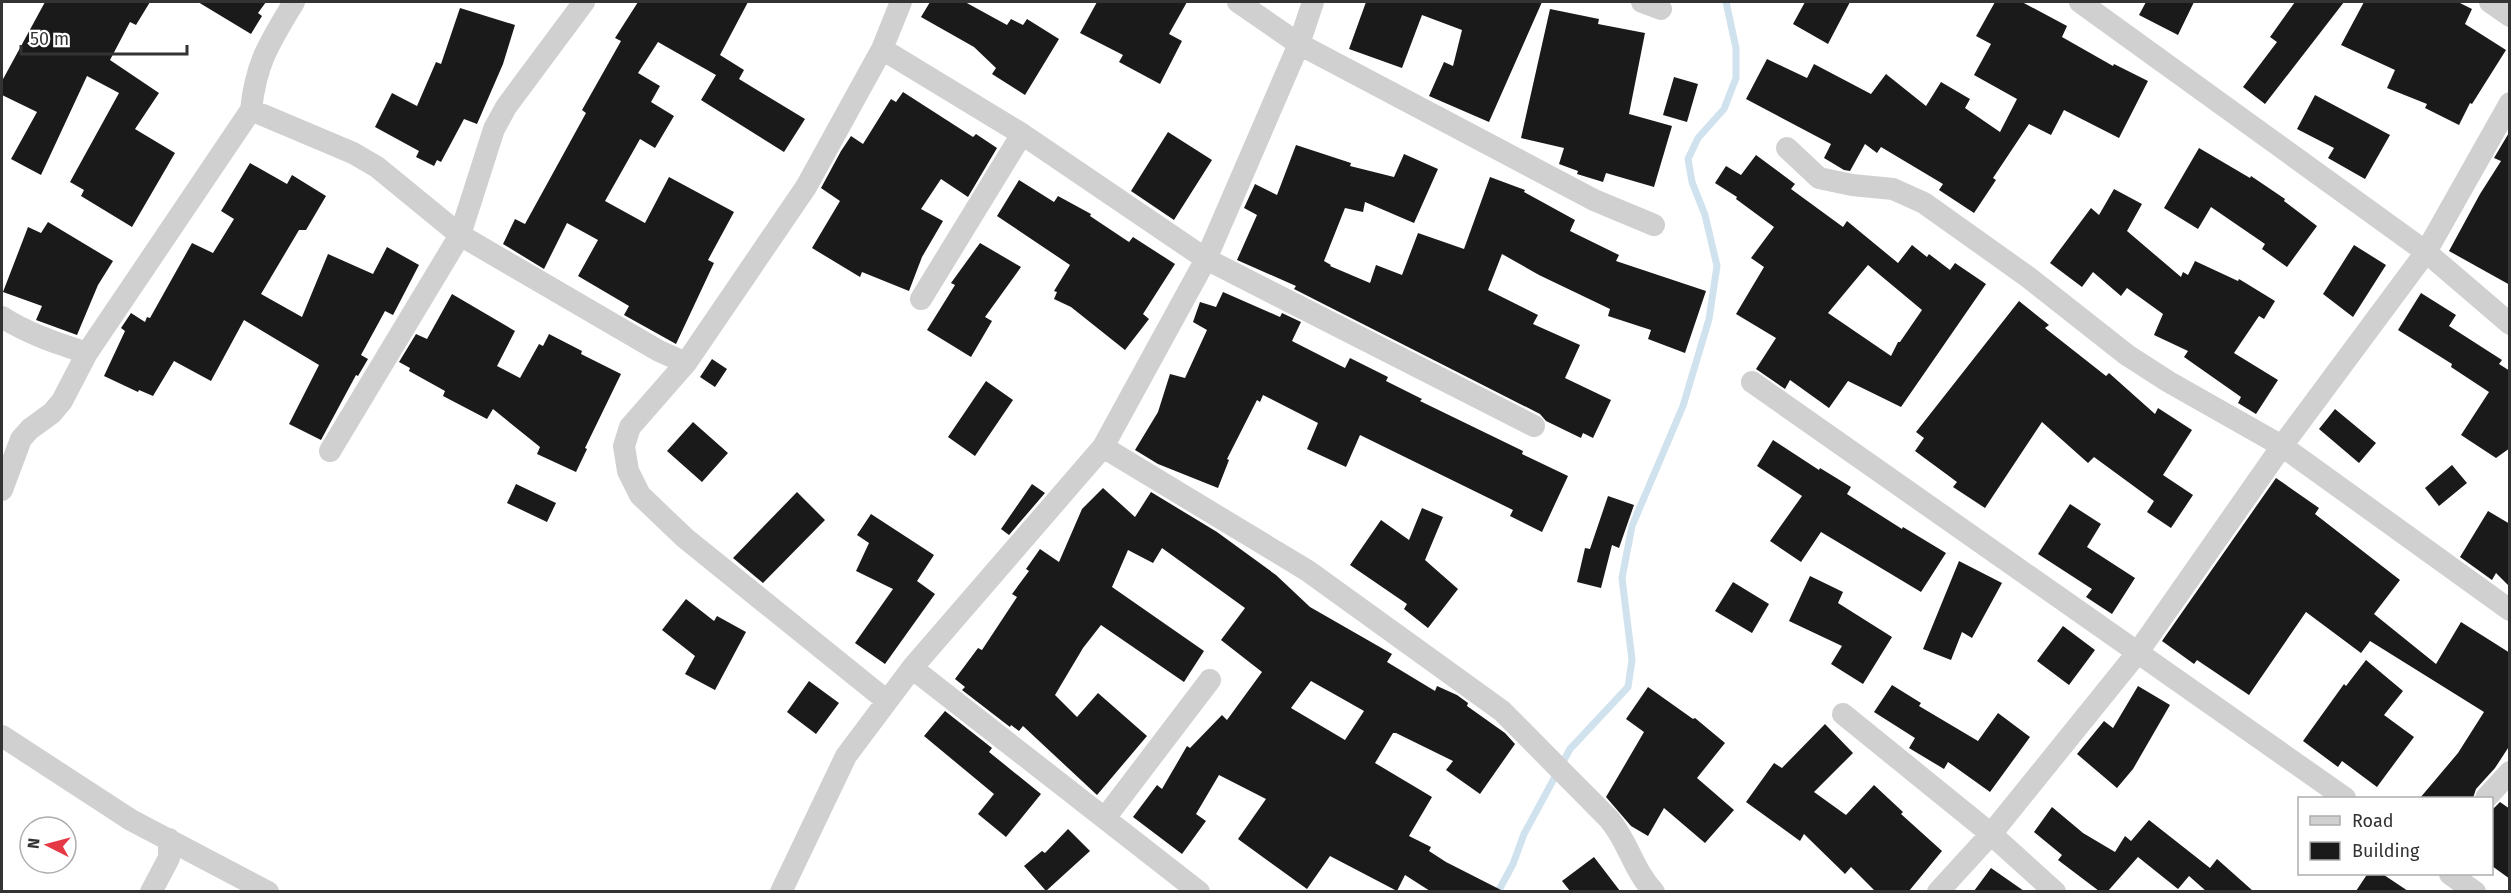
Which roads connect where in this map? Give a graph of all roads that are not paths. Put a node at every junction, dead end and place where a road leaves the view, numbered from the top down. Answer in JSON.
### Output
{"nodes":[{"id":1,"x":294,"y":2,"type":"edge"},
{"id":2,"x":584,"y":2,"type":"edge"},
{"id":3,"x":901,"y":2,"type":"edge"},
{"id":4,"x":1238,"y":2,"type":"edge"},
{"id":5,"x":1313,"y":2,"type":"edge"},
{"id":6,"x":2080,"y":2,"type":"edge"},
{"id":7,"x":2490,"y":2,"type":"edge"},
{"id":8,"x":2510,"y":16,"type":"edge"},
{"id":9,"x":1299,"y":44,"type":"junction"},
{"id":10,"x":882,"y":50,"type":"junction"},
{"id":11,"x":2510,"y":103,"type":"edge"},
{"id":12,"x":250,"y":110,"type":"junction"},
{"id":13,"x":1022,"y":134,"type":"junction"},
{"id":14,"x":1787,"y":147,"type":"dead end"},
{"id":15,"x":1654,"y":225,"type":"dead end"},
{"id":16,"x":460,"y":235,"type":"junction"},
{"id":17,"x":2426,"y":252,"type":"junction"},
{"id":18,"x":1206,"y":259,"type":"junction"},
{"id":19,"x":921,"y":299,"type":"dead end"},
{"id":20,"x":2,"y":317,"type":"edge"},
{"id":21,"x":2510,"y":324,"type":"edge"},
{"id":22,"x":87,"y":353,"type":"junction"},
{"id":23,"x":686,"y":363,"type":"junction"},
{"id":24,"x":1752,"y":382,"type":"dead end"},
{"id":25,"x":1533,"y":426,"type":"dead end"},
{"id":26,"x":2282,"y":446,"type":"junction"},
{"id":27,"x":1103,"y":447,"type":"junction"},
{"id":28,"x":330,"y":451,"type":"dead end"},
{"id":29,"x":2,"y":490,"type":"edge"},
{"id":30,"x":2510,"y":610,"type":"edge"},
{"id":31,"x":2138,"y":652,"type":"junction"},
{"id":32,"x":912,"y":668,"type":"junction"},
{"id":33,"x":1210,"y":680,"type":"dead end"},
{"id":34,"x":887,"y":702,"type":"junction"},
{"id":35,"x":1844,"y":714,"type":"dead end"},
{"id":36,"x":2,"y":736,"type":"edge"},
{"id":37,"x":2510,"y":772,"type":"edge"},
{"id":38,"x":2344,"y":797,"type":"edge"},
{"id":39,"x":2487,"y":797,"type":"edge"},
{"id":40,"x":1105,"y":818,"type":"junction"},
{"id":41,"x":1991,"y":834,"type":"junction"},
{"id":42,"x":169,"y":839,"type":"junction"},
{"id":43,"x":2453,"y":875,"type":"edge"},
{"id":44,"x":151,"y":891,"type":"edge"},
{"id":45,"x":268,"y":891,"type":"edge"},
{"id":46,"x":781,"y":891,"type":"edge"},
{"id":47,"x":1199,"y":891,"type":"edge"},
{"id":48,"x":1654,"y":891,"type":"edge"},
{"id":49,"x":1938,"y":891,"type":"edge"},
{"id":50,"x":2055,"y":891,"type":"edge"},
{"id":51,"x":2475,"y":891,"type":"edge"}],
"edges":[{"from":1,"to":12,"type":"street"},
{"from":2,"to":16,"type":"street"},
{"from":3,"to":10,"type":"street"},
{"from":4,"to":9,"type":"street"},
{"from":5,"to":9,"type":"street"},
{"from":6,"to":17,"type":"street"},
{"from":7,"to":8,"type":"street"},
{"from":9,"to":15,"type":"street"},
{"from":9,"to":18,"type":"street"},
{"from":10,"to":13,"type":"street"},
{"from":10,"to":23,"type":"street"},
{"from":11,"to":17,"type":"street"},
{"from":12,"to":16,"type":"street"},
{"from":12,"to":22,"type":"street"},
{"from":13,"to":18,"type":"street"},
{"from":13,"to":19,"type":"street"},
{"from":14,"to":26,"type":"street"},
{"from":16,"to":23,"type":"street"},
{"from":16,"to":28,"type":"street"},
{"from":17,"to":21,"type":"street"},
{"from":17,"to":26,"type":"street"},
{"from":18,"to":25,"type":"street"},
{"from":18,"to":27,"type":"street"},
{"from":20,"to":22,"type":"street"},
{"from":22,"to":29,"type":"street"},
{"from":23,"to":34,"type":"street"},
{"from":24,"to":31,"type":"street"},
{"from":26,"to":30,"type":"street"},
{"from":26,"to":31,"type":"street"},
{"from":27,"to":32,"type":"street"},
{"from":27,"to":48,"type":"street"},
{"from":31,"to":38,"type":"street"},
{"from":31,"to":41,"type":"street"},
{"from":32,"to":34,"type":"street"},
{"from":32,"to":40,"type":"street"},
{"from":33,"to":40,"type":"street"},
{"from":34,"to":46,"type":"street"},
{"from":35,"to":41,"type":"street"},
{"from":36,"to":42,"type":"street"},
{"from":37,"to":39,"type":"street"},
{"from":40,"to":47,"type":"street"},
{"from":41,"to":49,"type":"street"},
{"from":41,"to":50,"type":"street"},
{"from":42,"to":44,"type":"street"},
{"from":42,"to":45,"type":"street"},
{"from":43,"to":51,"type":"street"}]}
